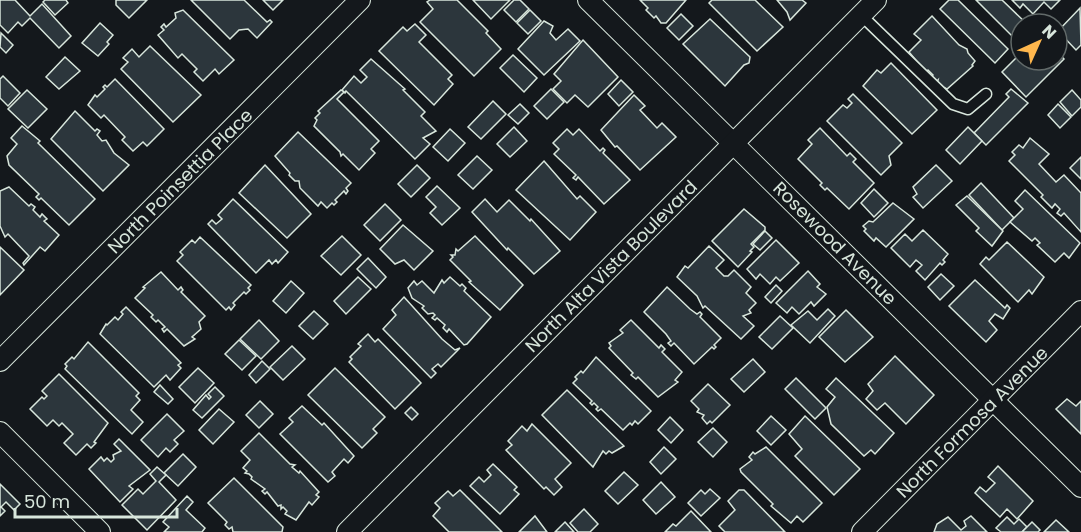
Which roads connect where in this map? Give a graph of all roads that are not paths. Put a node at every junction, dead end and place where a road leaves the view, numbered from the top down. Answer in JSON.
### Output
{"nodes":[{"id":1,"x":360,"y":0,"type":"edge"},
{"id":2,"x":588,"y":0,"type":"edge"},
{"id":3,"x":876,"y":0,"type":"edge"},
{"id":4,"x":861,"y":15,"type":"junction"},
{"id":5,"x":986,"y":94,"type":"dead end"},
{"id":6,"x":734,"y":143,"type":"junction"},
{"id":7,"x":1081,"y":311,"type":"edge"},
{"id":8,"x":0,"y":361,"type":"edge"},
{"id":9,"x":993,"y":400,"type":"junction"},
{"id":10,"x":0,"y":432,"type":"edge"},
{"id":11,"x":1081,"y":487,"type":"edge"},
{"id":12,"x":100,"y":532,"type":"edge"},
{"id":13,"x":346,"y":532,"type":"edge"},
{"id":14,"x":862,"y":532,"type":"edge"}],
"edges":[{"from":1,"to":8,"type":"street","name":"North Poinsettia Place"},
{"from":2,"to":6,"type":"street","name":"Rosewood Avenue"},
{"from":3,"to":4,"type":"street","name":"North Alta Vista Boulevard"},
{"from":4,"to":5,"type":"lane"},
{"from":4,"to":6,"type":"street","name":"North Alta Vista Boulevard"},
{"from":6,"to":9,"type":"street","name":"Rosewood Avenue"},
{"from":6,"to":13,"type":"street","name":"North Alta Vista Boulevard"},
{"from":7,"to":9,"type":"street","name":"North Formosa Avenue"},
{"from":9,"to":11,"type":"street","name":"Rosewood Avenue"},
{"from":9,"to":14,"type":"street","name":"North Formosa Avenue"},
{"from":10,"to":12,"type":"street"}]}
